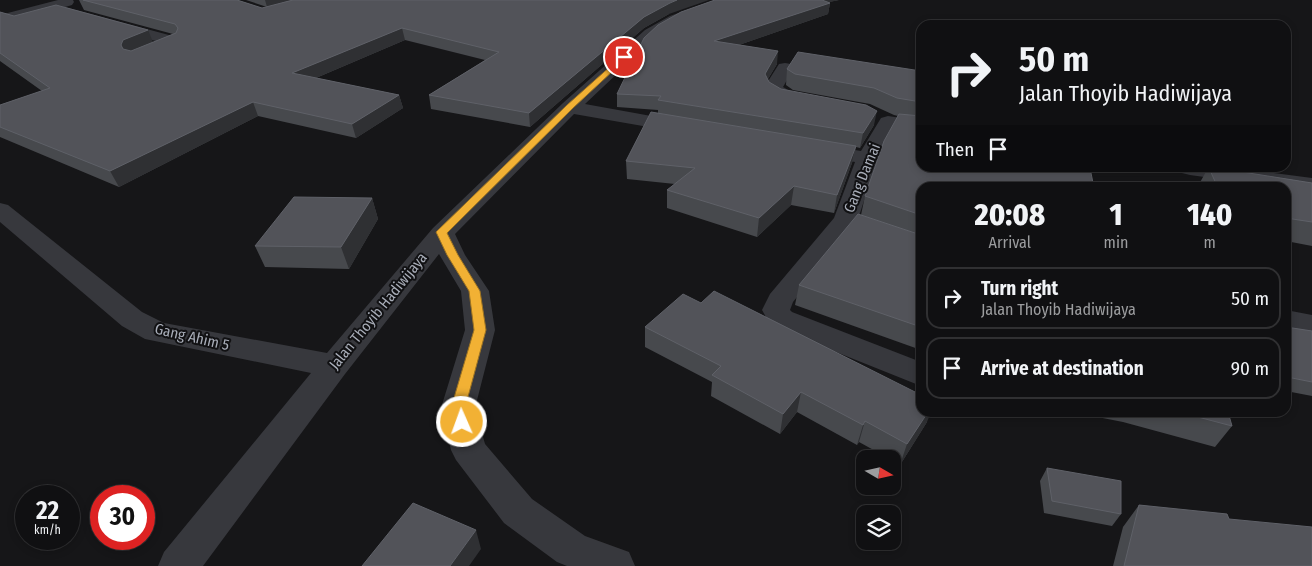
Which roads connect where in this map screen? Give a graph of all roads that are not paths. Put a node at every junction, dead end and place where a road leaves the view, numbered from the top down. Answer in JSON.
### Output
{"nodes":[{"id":1,"x":76,"y":0,"type":"edge"},
{"id":2,"x":727,"y":0,"type":"edge"},
{"id":3,"x":50,"y":6,"type":"junction"},
{"id":4,"x":0,"y":19,"type":"edge"},
{"id":5,"x":138,"y":57,"type":"edge"},
{"id":6,"x":785,"y":68,"type":"edge"},
{"id":7,"x":824,"y":104,"type":"edge"},
{"id":8,"x":570,"y":107,"type":"junction"},
{"id":9,"x":916,"y":126,"type":"edge"},
{"id":10,"x":702,"y":130,"type":"edge"},
{"id":11,"x":799,"y":147,"type":"edge"},
{"id":12,"x":867,"y":158,"type":"junction"},
{"id":13,"x":1219,"y":172,"type":"edge"},
{"id":14,"x":1290,"y":182,"type":"edge"},
{"id":15,"x":1291,"y":182,"type":"edge"},
{"id":16,"x":1312,"y":185,"type":"edge"},
{"id":17,"x":0,"y":210,"type":"edge"},
{"id":18,"x":846,"y":220,"type":"junction"},
{"id":19,"x":442,"y":232,"type":"junction"},
{"id":20,"x":916,"y":245,"type":"edge"},
{"id":21,"x":1291,"y":321,"type":"edge"},
{"id":22,"x":1312,"y":325,"type":"edge"},
{"id":23,"x":334,"y":366,"type":"junction"},
{"id":24,"x":916,"y":372,"type":"edge"},
{"id":25,"x":178,"y":566,"type":"edge"},
{"id":26,"x":616,"y":566,"type":"edge"}],
"edges":[{"from":1,"to":3,"type":"street"},
{"from":2,"to":8,"type":"street","name":"Jalan Thoyib Hadiwijaya"},
{"from":3,"to":4,"type":"street"},
{"from":3,"to":5,"type":"street"},
{"from":6,"to":7,"type":"street"},
{"from":8,"to":10,"type":"street"},
{"from":8,"to":19,"type":"street","name":"Jalan Thoyib Hadiwijaya"},
{"from":9,"to":12,"type":"street","name":"Gang Damai"},
{"from":11,"to":12,"type":"street"},
{"from":12,"to":18,"type":"street","name":"Gang Damai"},
{"from":13,"to":14,"type":"street"},
{"from":15,"to":16,"type":"street"},
{"from":17,"to":23,"type":"street","name":"Gang Ahim 5"},
{"from":18,"to":20,"type":"street","name":"Gang Damai"},
{"from":18,"to":24,"type":"street"},
{"from":19,"to":23,"type":"street","name":"Jalan Thoyib Hadiwijaya"},
{"from":19,"to":26,"type":"street"},
{"from":21,"to":22,"type":"street"},
{"from":23,"to":25,"type":"street","name":"Jalan Thoyib Hadiwijaya"}]}
